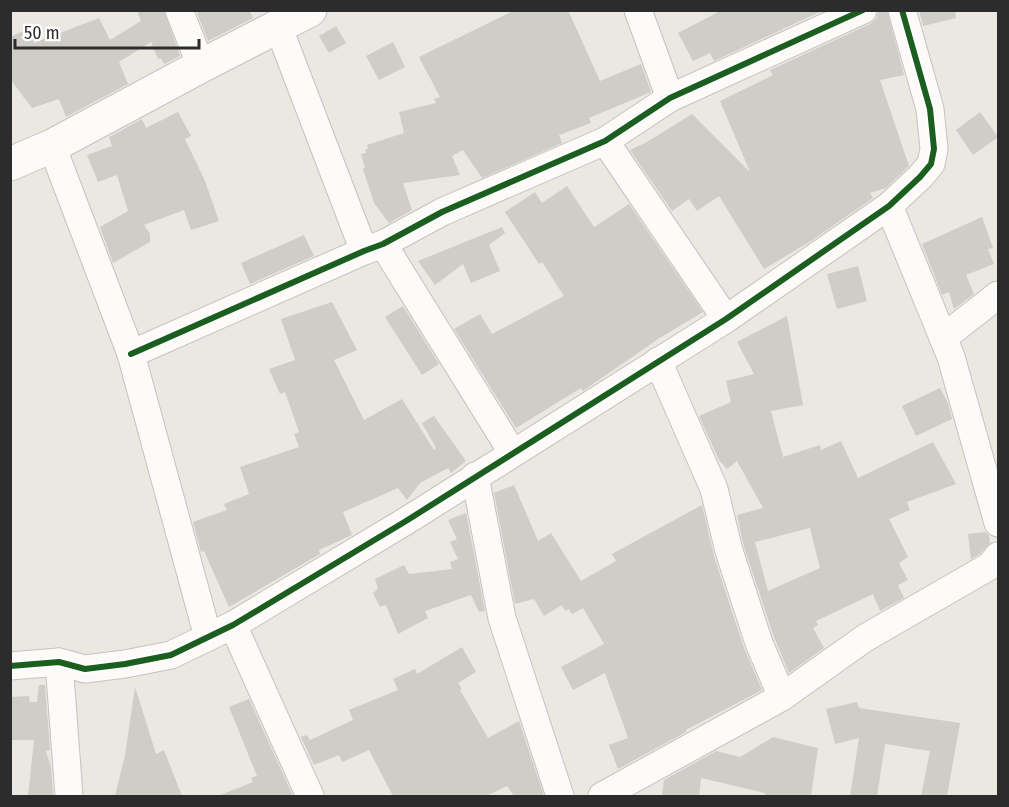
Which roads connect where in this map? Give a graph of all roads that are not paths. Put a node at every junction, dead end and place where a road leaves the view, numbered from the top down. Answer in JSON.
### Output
{"nodes":[{"id":1,"x":179,"y":10,"type":"edge"},
{"id":2,"x":310,"y":10,"type":"edge"},
{"id":3,"x":638,"y":10,"type":"edge"},
{"id":4,"x":863,"y":10,"type":"edge"},
{"id":5,"x":902,"y":10,"type":"edge"},
{"id":6,"x":279,"y":27,"type":"junction"},
{"id":7,"x":201,"y":66,"type":"junction"},
{"id":8,"x":670,"y":98,"type":"junction"},
{"id":9,"x":605,"y":141,"type":"junction"},
{"id":10,"x":52,"y":146,"type":"junction"},
{"id":11,"x":10,"y":164,"type":"edge"},
{"id":12,"x":890,"y":206,"type":"junction"},
{"id":13,"x":374,"y":247,"type":"junction"},
{"id":14,"x":999,"y":295,"type":"edge"},
{"id":15,"x":726,"y":319,"type":"junction"},
{"id":16,"x":943,"y":338,"type":"junction"},
{"id":17,"x":130,"y":354,"type":"junction"},
{"id":18,"x":658,"y":361,"type":"junction"},
{"id":19,"x":512,"y":452,"type":"junction"},
{"id":20,"x":475,"y":476,"type":"junction"},
{"id":21,"x":999,"y":523,"type":"edge"},
{"id":22,"x":999,"y":556,"type":"edge"},
{"id":23,"x":233,"y":625,"type":"junction"},
{"id":24,"x":208,"y":638,"type":"junction"},
{"id":25,"x":59,"y":662,"type":"junction"},
{"id":26,"x":10,"y":666,"type":"edge"},
{"id":27,"x":782,"y":696,"type":"junction"},
{"id":28,"x":69,"y":796,"type":"edge"},
{"id":29,"x":310,"y":796,"type":"edge"},
{"id":30,"x":560,"y":796,"type":"edge"},
{"id":31,"x":602,"y":796,"type":"edge"}],
"edges":[{"from":1,"to":7,"type":"street"},
{"from":2,"to":6,"type":"main road"},
{"from":3,"to":8,"type":"street"},
{"from":4,"to":8,"type":"street"},
{"from":5,"to":12,"type":"street"},
{"from":6,"to":7,"type":"main road"},
{"from":6,"to":13,"type":"street"},
{"from":7,"to":10,"type":"main road"},
{"from":8,"to":9,"type":"street"},
{"from":9,"to":13,"type":"street"},
{"from":9,"to":15,"type":"street"},
{"from":10,"to":11,"type":"main road"},
{"from":10,"to":17,"type":"street"},
{"from":12,"to":15,"type":"street"},
{"from":12,"to":16,"type":"street"},
{"from":13,"to":17,"type":"street"},
{"from":13,"to":19,"type":"street"},
{"from":14,"to":16,"type":"street"},
{"from":15,"to":18,"type":"street"},
{"from":16,"to":21,"type":"street"},
{"from":17,"to":24,"type":"street"},
{"from":18,"to":19,"type":"street"},
{"from":18,"to":27,"type":"street"},
{"from":19,"to":20,"type":"street"},
{"from":20,"to":23,"type":"street"},
{"from":20,"to":30,"type":"street"},
{"from":22,"to":27,"type":"street"},
{"from":23,"to":24,"type":"street"},
{"from":23,"to":29,"type":"street"},
{"from":24,"to":25,"type":"street"},
{"from":25,"to":26,"type":"street"},
{"from":25,"to":28,"type":"street"},
{"from":27,"to":31,"type":"street"}]}
